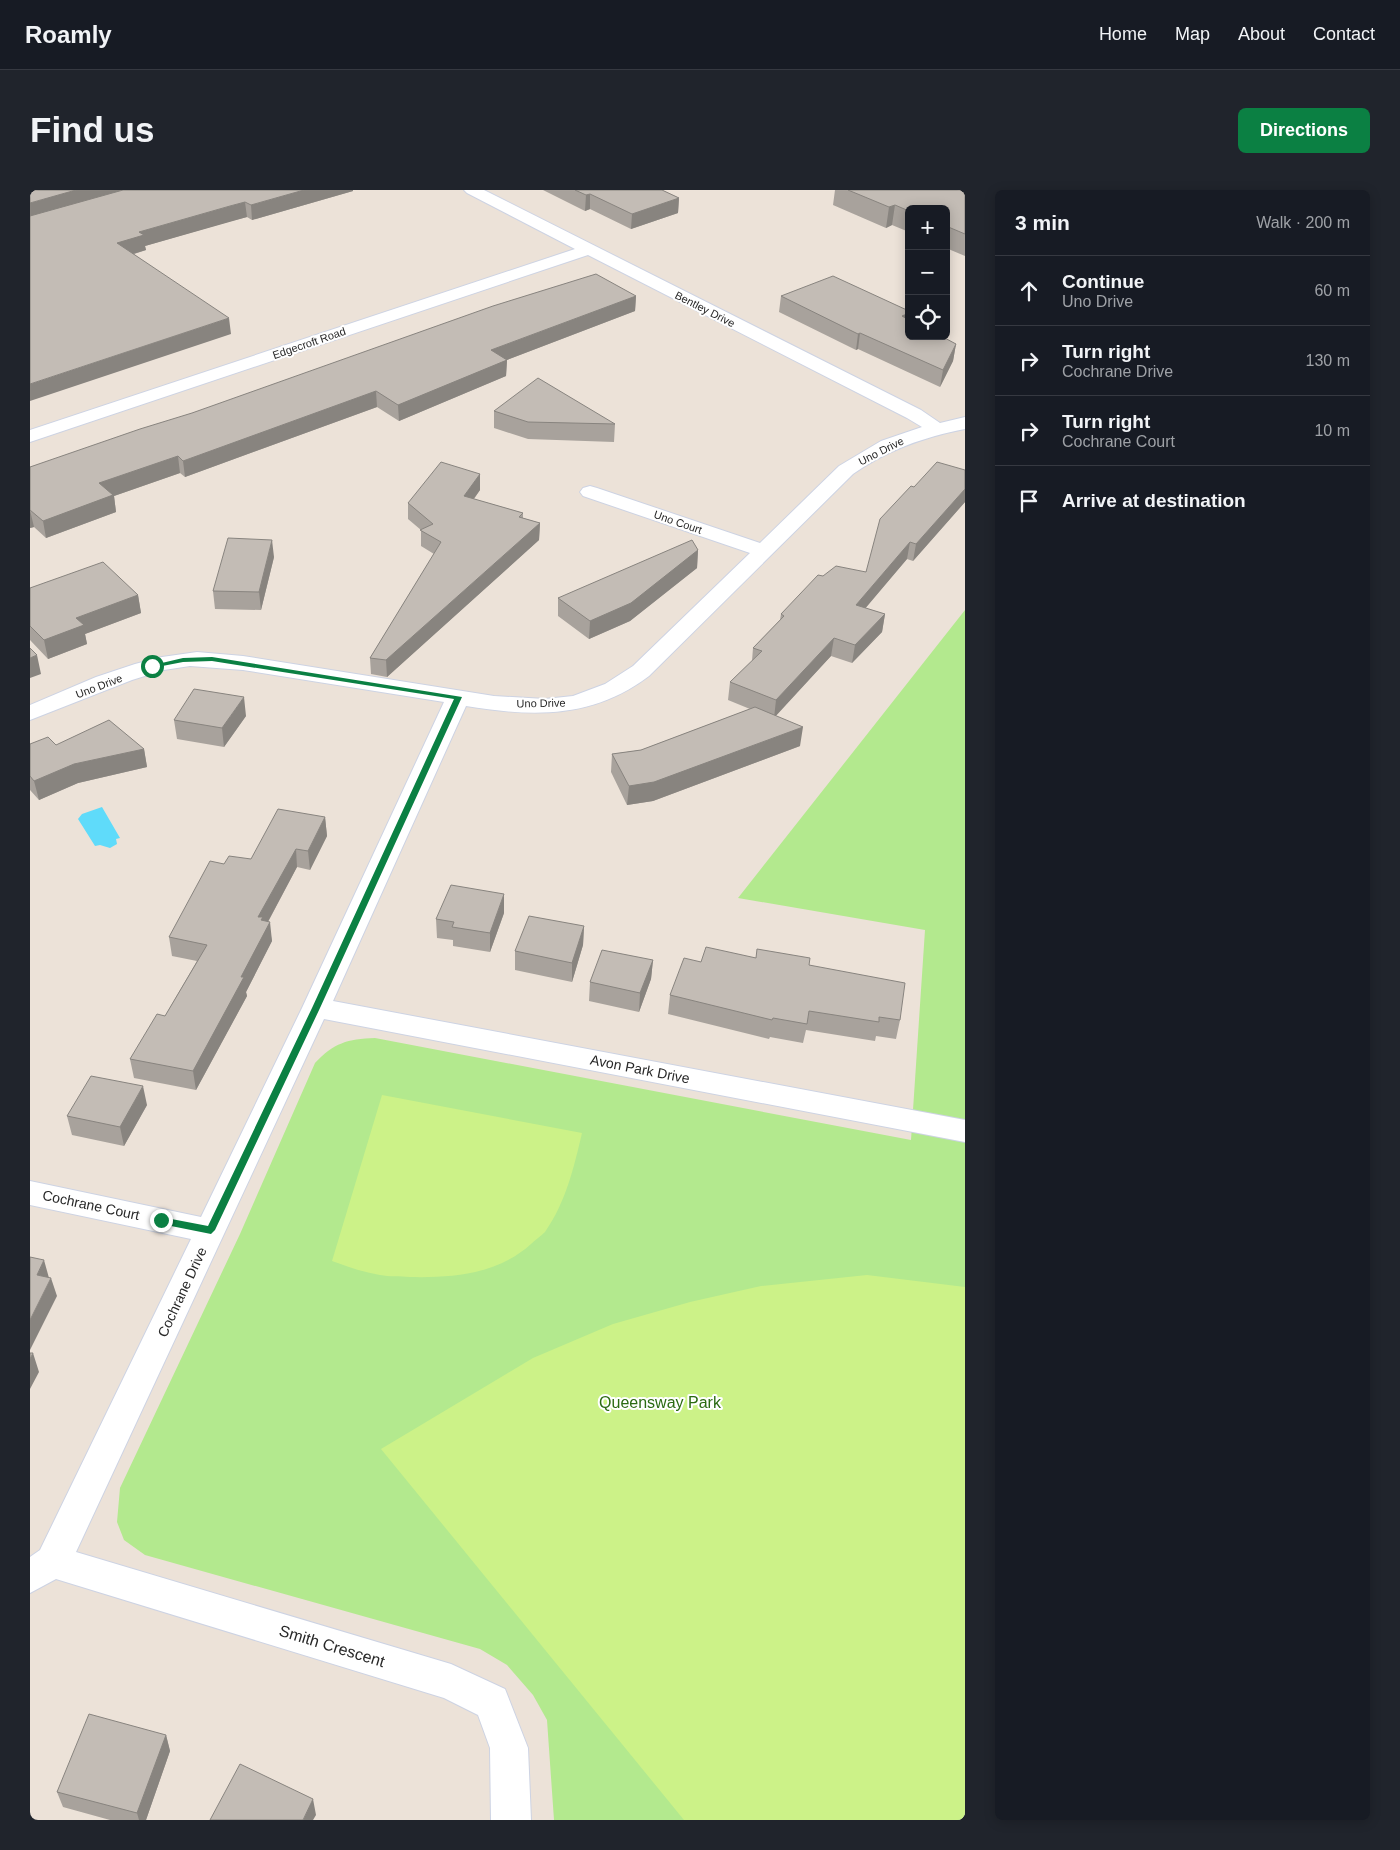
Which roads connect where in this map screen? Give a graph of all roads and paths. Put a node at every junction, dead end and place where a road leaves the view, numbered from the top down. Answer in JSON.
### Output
{"nodes":[{"id":1,"x":472,"y":190,"type":"edge"},
{"id":2,"x":587,"y":250,"type":"junction"},
{"id":3,"x":965,"y":423,"type":"edge"},
{"id":4,"x":937,"y":429,"type":"junction"},
{"id":5,"x":30,"y":436,"type":"edge"},
{"id":6,"x":590,"y":492,"type":"dead end"},
{"id":7,"x":765,"y":552,"type":"junction"},
{"id":8,"x":458,"y":697,"type":"junction"},
{"id":9,"x":30,"y":713,"type":"edge"},
{"id":10,"x":316,"y":1008,"type":"junction"},
{"id":11,"x":965,"y":1131,"type":"edge"},
{"id":12,"x":30,"y":1193,"type":"edge"},
{"id":13,"x":211,"y":1230,"type":"junction"},
{"id":14,"x":42,"y":1569,"type":"edge"},
{"id":15,"x":511,"y":1820,"type":"edge"}],
"edges":[{"from":1,"to":2,"type":"street","name":"Bentley Drive"},
{"from":2,"to":4,"type":"street","name":"Bentley Drive"},
{"from":2,"to":5,"type":"street","name":"Edgecroft Road"},
{"from":3,"to":4,"type":"street","name":"Uno Drive"},
{"from":4,"to":7,"type":"street","name":"Uno Drive"},
{"from":6,"to":7,"type":"street","name":"Uno Court"},
{"from":7,"to":8,"type":"street","name":"Uno Drive"},
{"from":8,"to":9,"type":"street","name":"Uno Drive"},
{"from":8,"to":10,"type":"street","name":"Cochrane Drive"},
{"from":10,"to":11,"type":"street","name":"Avon Park Drive"},
{"from":10,"to":13,"type":"street","name":"Cochrane Drive"},
{"from":12,"to":13,"type":"street","name":"Cochrane Court"},
{"from":13,"to":14,"type":"street","name":"Cochrane Drive"},
{"from":14,"to":15,"type":"street","name":"Smith Crescent"}]}
